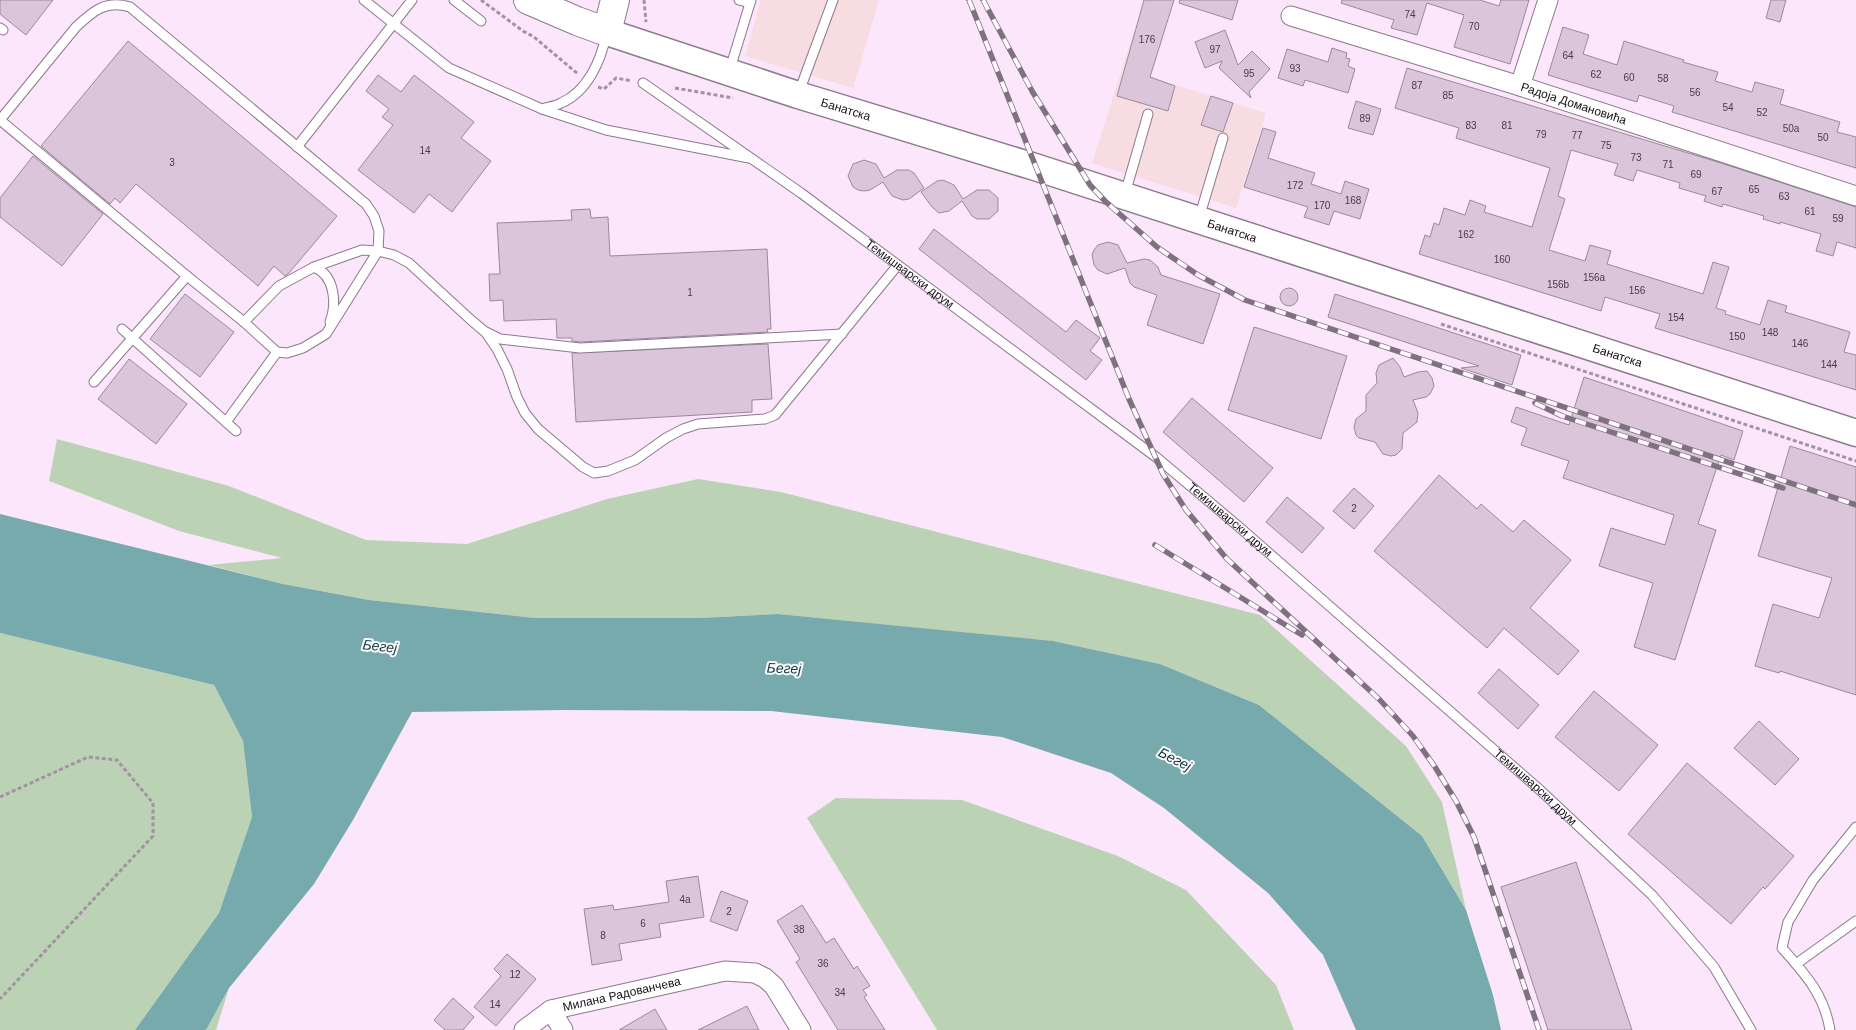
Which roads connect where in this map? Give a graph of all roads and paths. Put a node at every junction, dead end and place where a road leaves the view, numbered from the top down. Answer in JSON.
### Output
{"nodes":[{"id":1,"x":364,"y":0,"type":"edge"},
{"id":2,"x":412,"y":0,"type":"edge"},
{"id":3,"x":454,"y":0,"type":"edge"},
{"id":4,"x":482,"y":0,"type":"edge"},
{"id":5,"x":528,"y":0,"type":"edge"},
{"id":6,"x":615,"y":0,"type":"edge"},
{"id":7,"x":640,"y":0,"type":"edge"},
{"id":8,"x":739,"y":0,"type":"edge"},
{"id":9,"x":833,"y":0,"type":"edge"},
{"id":10,"x":1548,"y":0,"type":"edge"},
{"id":11,"x":644,"y":2,"type":"dead end"},
{"id":12,"x":750,"y":2,"type":"edge"},
{"id":13,"x":1291,"y":16,"type":"dead end"},
{"id":14,"x":481,"y":21,"type":"dead end"},
{"id":15,"x":394,"y":24,"type":"junction"},
{"id":16,"x":607,"y":32,"type":"junction"},
{"id":17,"x":729,"y":72,"type":"junction"},
{"id":18,"x":587,"y":81,"type":"junction"},
{"id":19,"x":643,"y":83,"type":"junction"},
{"id":20,"x":1520,"y":86,"type":"junction"},
{"id":21,"x":798,"y":95,"type":"junction"},
{"id":22,"x":734,"y":98,"type":"dead end"},
{"id":23,"x":542,"y":109,"type":"junction"},
{"id":24,"x":1148,"y":114,"type":"dead end"},
{"id":25,"x":0,"y":120,"type":"edge"},
{"id":26,"x":1223,"y":138,"type":"dead end"},
{"id":27,"x":297,"y":147,"type":"junction"},
{"id":28,"x":754,"y":159,"type":"junction"},
{"id":29,"x":1856,"y":196,"type":"edge"},
{"id":30,"x":1124,"y":197,"type":"junction"},
{"id":31,"x":1198,"y":221,"type":"junction"},
{"id":32,"x":378,"y":251,"type":"junction"},
{"id":33,"x":897,"y":266,"type":"junction"},
{"id":34,"x":314,"y":267,"type":"junction"},
{"id":35,"x":187,"y":276,"type":"junction"},
{"id":36,"x":244,"y":322,"type":"junction"},
{"id":37,"x":1440,"y":323,"type":"dead end"},
{"id":38,"x":122,"y":329,"type":"dead end"},
{"id":39,"x":484,"y":331,"type":"junction"},
{"id":40,"x":326,"y":334,"type":"junction"},
{"id":41,"x":842,"y":334,"type":"junction"},
{"id":42,"x":132,"y":339,"type":"junction"},
{"id":43,"x":277,"y":352,"type":"junction"},
{"id":44,"x":94,"y":382,"type":"dead end"},
{"id":45,"x":226,"y":422,"type":"junction"},
{"id":46,"x":236,"y":431,"type":"dead end"},
{"id":47,"x":1856,"y":433,"type":"edge"},
{"id":48,"x":1856,"y":461,"type":"edge"},
{"id":49,"x":0,"y":797,"type":"edge"},
{"id":50,"x":1856,"y":827,"type":"edge"},
{"id":51,"x":1856,"y":921,"type":"edge"},
{"id":52,"x":1796,"y":964,"type":"junction"},
{"id":53,"x":0,"y":999,"type":"edge"},
{"id":54,"x":551,"y":1010,"type":"junction"},
{"id":55,"x":524,"y":1030,"type":"edge"},
{"id":56,"x":563,"y":1030,"type":"edge"},
{"id":57,"x":801,"y":1030,"type":"edge"},
{"id":58,"x":1751,"y":1030,"type":"edge"},
{"id":59,"x":1830,"y":1030,"type":"edge"}],
"edges":[{"from":1,"to":15,"type":"lane"},
{"from":2,"to":15,"type":"lane"},
{"from":3,"to":14,"type":"lane"},
{"from":4,"to":18,"type":"path"},
{"from":5,"to":16,"type":"main road"},
{"from":6,"to":16,"type":"main road"},
{"from":7,"to":11,"type":"path"},
{"from":8,"to":12,"type":"lane"},
{"from":9,"to":21,"type":"lane"},
{"from":10,"to":20,"type":"street"},
{"from":12,"to":17,"type":"lane"},
{"from":13,"to":20,"type":"street","name":"Радоја Домановића"},
{"from":15,"to":23,"type":"lane"},
{"from":15,"to":27,"type":"lane"},
{"from":16,"to":17,"type":"main road","name":"Банатска"},
{"from":16,"to":18,"type":"lane"},
{"from":17,"to":21,"type":"main road","name":"Банатска"},
{"from":18,"to":19,"type":"path"},
{"from":18,"to":23,"type":"lane"},
{"from":19,"to":22,"type":"path"},
{"from":19,"to":28,"type":"lane","name":"Темишварски друм"},
{"from":20,"to":29,"type":"street","name":"Радоја Домановића"},
{"from":21,"to":30,"type":"main road","name":"Банатска"},
{"from":23,"to":28,"type":"lane"},
{"from":24,"to":30,"type":"lane"},
{"from":25,"to":27,"type":"lane"},
{"from":25,"to":35,"type":"lane"},
{"from":26,"to":31,"type":"lane"},
{"from":27,"to":32,"type":"lane"},
{"from":28,"to":33,"type":"lane","name":"Темишварски друм"},
{"from":30,"to":31,"type":"main road","name":"Банатска"},
{"from":31,"to":47,"type":"main road","name":"Банатска"},
{"from":32,"to":34,"type":"lane"},
{"from":32,"to":39,"type":"lane"},
{"from":32,"to":40,"type":"lane"},
{"from":33,"to":41,"type":"lane"},
{"from":33,"to":58,"type":"lane","name":"Темишварски друм"},
{"from":34,"to":36,"type":"lane"},
{"from":34,"to":40,"type":"lane"},
{"from":35,"to":36,"type":"lane"},
{"from":35,"to":42,"type":"lane"},
{"from":36,"to":43,"type":"lane"},
{"from":37,"to":48,"type":"path"},
{"from":38,"to":42,"type":"lane"},
{"from":39,"to":41,"type":"lane"},
{"from":39,"to":41,"type":"lane"},
{"from":40,"to":43,"type":"lane"},
{"from":42,"to":44,"type":"lane"},
{"from":42,"to":45,"type":"lane"},
{"from":43,"to":45,"type":"lane"},
{"from":45,"to":46,"type":"lane"},
{"from":49,"to":53,"type":"path"},
{"from":50,"to":52,"type":"lane"},
{"from":51,"to":52,"type":"lane"},
{"from":52,"to":59,"type":"lane"},
{"from":54,"to":55,"type":"street","name":"Милана Радованчева"},
{"from":54,"to":56,"type":"street"},
{"from":54,"to":57,"type":"street","name":"Милана Радованчева"}]}
